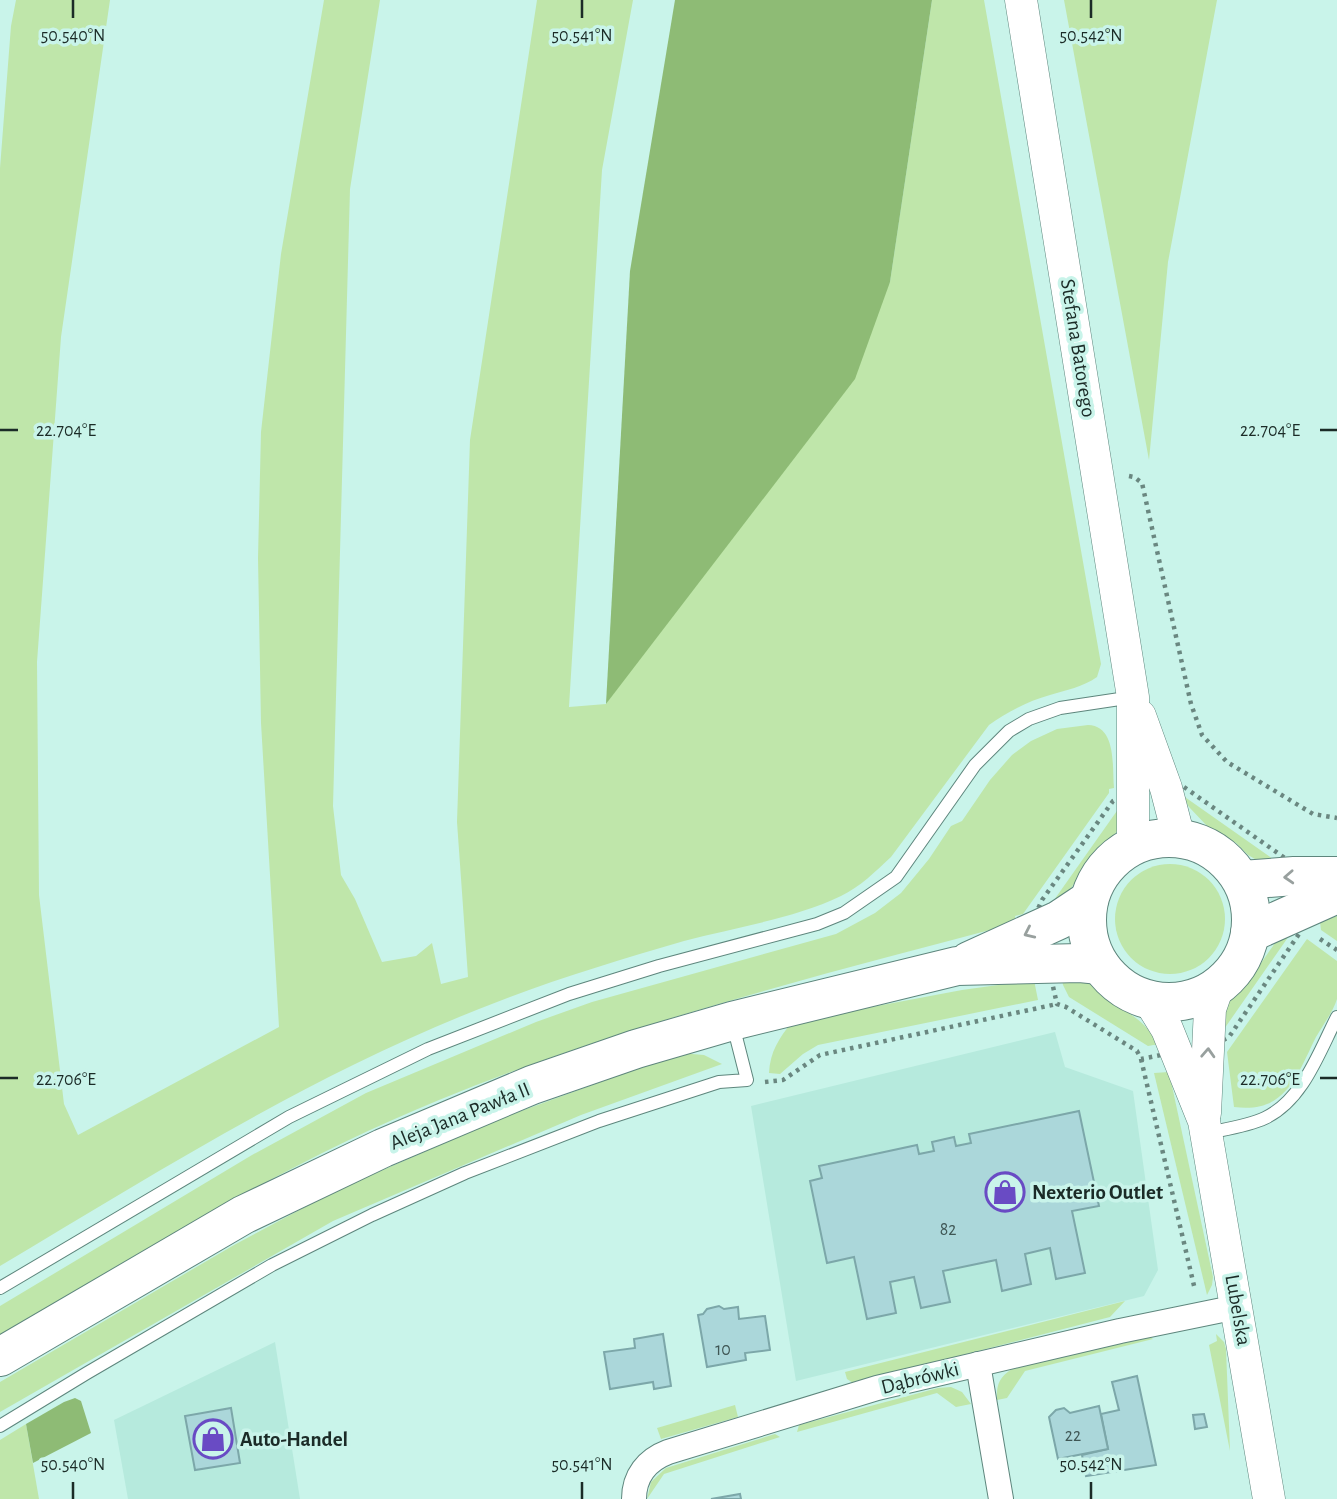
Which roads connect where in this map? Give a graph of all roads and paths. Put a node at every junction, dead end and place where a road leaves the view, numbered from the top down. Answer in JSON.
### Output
{"nodes":[{"id":1,"x":1021,"y":0,"type":"edge"},
{"id":2,"x":1099,"y":476,"type":"junction"},
{"id":3,"x":1133,"y":697,"type":"junction"},
{"id":4,"x":1175,"y":787,"type":"dead end"},
{"id":5,"x":1126,"y":795,"type":"dead end"},
{"id":6,"x":1337,"y":818,"type":"edge"},
{"id":7,"x":1179,"y":838,"type":"junction"},
{"id":8,"x":1133,"y":846,"type":"junction"},
{"id":9,"x":1292,"y":865,"type":"dead end"},
{"id":10,"x":1337,"y":876,"type":"edge"},
{"id":11,"x":1242,"y":880,"type":"junction"},
{"id":12,"x":1337,"y":894,"type":"edge"},
{"id":13,"x":1089,"y":901,"type":"junction"},
{"id":14,"x":1036,"y":920,"type":"dead end"},
{"id":15,"x":1300,"y":923,"type":"dead end"},
{"id":16,"x":1250,"y":933,"type":"junction"},
{"id":17,"x":1100,"y":965,"type":"junction"},
{"id":18,"x":957,"y":966,"type":"junction"},
{"id":19,"x":1050,"y":975,"type":"dead end"},
{"id":20,"x":1218,"y":986,"type":"junction"},
{"id":21,"x":1149,"y":1000,"type":"junction"},
{"id":22,"x":1057,"y":1004,"type":"junction"},
{"id":23,"x":1337,"y":1017,"type":"edge"},
{"id":24,"x":732,"y":1021,"type":"junction"},
{"id":25,"x":1216,"y":1044,"type":"dead end"},
{"id":26,"x":1166,"y":1054,"type":"dead end"},
{"id":27,"x":1141,"y":1059,"type":"junction"},
{"id":28,"x":747,"y":1080,"type":"junction"},
{"id":29,"x":1206,"y":1127,"type":"junction"},
{"id":30,"x":0,"y":1288,"type":"edge"},
{"id":31,"x":1237,"y":1307,"type":"junction"},
{"id":32,"x":1201,"y":1314,"type":"junction"},
{"id":33,"x":0,"y":1357,"type":"edge"},
{"id":34,"x":978,"y":1364,"type":"junction"},
{"id":35,"x":0,"y":1426,"type":"edge"},
{"id":36,"x":634,"y":1499,"type":"edge"},
{"id":37,"x":1000,"y":1499,"type":"edge"},
{"id":38,"x":1269,"y":1499,"type":"edge"}],
"edges":[{"from":1,"to":2,"type":"street","name":"Stefana Batorego"},
{"from":2,"to":3,"type":"street","name":"Stefana Batorego"},
{"from":2,"to":6,"type":"path"},
{"from":3,"to":7,"type":"street","name":"Stefana Batorego"},
{"from":3,"to":8,"type":"street","name":"Stefana Batorego"},
{"from":3,"to":30,"type":"lane"},
{"from":4,"to":9,"type":"path"},
{"from":5,"to":14,"type":"path"},
{"from":7,"to":8,"type":"main road"},
{"from":7,"to":11,"type":"main road"},
{"from":8,"to":13,"type":"main road"},
{"from":10,"to":11,"type":"main road","one_way":true},
{"from":11,"to":16,"type":"main road"},
{"from":12,"to":16,"type":"main road"},
{"from":13,"to":17,"type":"main road"},
{"from":13,"to":18,"type":"main road","name":"Aleja Jana Pawła II","one_way":true},
{"from":15,"to":25,"type":"path"},
{"from":16,"to":20,"type":"main road"},
{"from":17,"to":18,"type":"main road","name":"Aleja Jana Pawła II"},
{"from":17,"to":21,"type":"main road"},
{"from":18,"to":24,"type":"main road","name":"Aleja Jana Pawła II"},
{"from":19,"to":22,"type":"path"},
{"from":20,"to":21,"type":"main road"},
{"from":29,"to":20,"type":"street","name":"Lubelska","one_way":true},
{"from":21,"to":29,"type":"street","name":"Lubelska"},
{"from":22,"to":27,"type":"path"},
{"from":22,"to":28,"type":"path"},
{"from":23,"to":29,"type":"lane"},
{"from":24,"to":28,"type":"lane"},
{"from":24,"to":33,"type":"main road","name":"Aleja Jana Pawła II"},
{"from":26,"to":27,"type":"path"},
{"from":27,"to":32,"type":"path"},
{"from":28,"to":35,"type":"lane"},
{"from":29,"to":31,"type":"street","name":"Lubelska"},
{"from":31,"to":32,"type":"street","name":"Dąbrówki"},
{"from":31,"to":38,"type":"street","name":"Lubelska"},
{"from":32,"to":34,"type":"street","name":"Dąbrówki"},
{"from":34,"to":36,"type":"street","name":"Dąbrówki"},
{"from":34,"to":37,"type":"street"}]}
